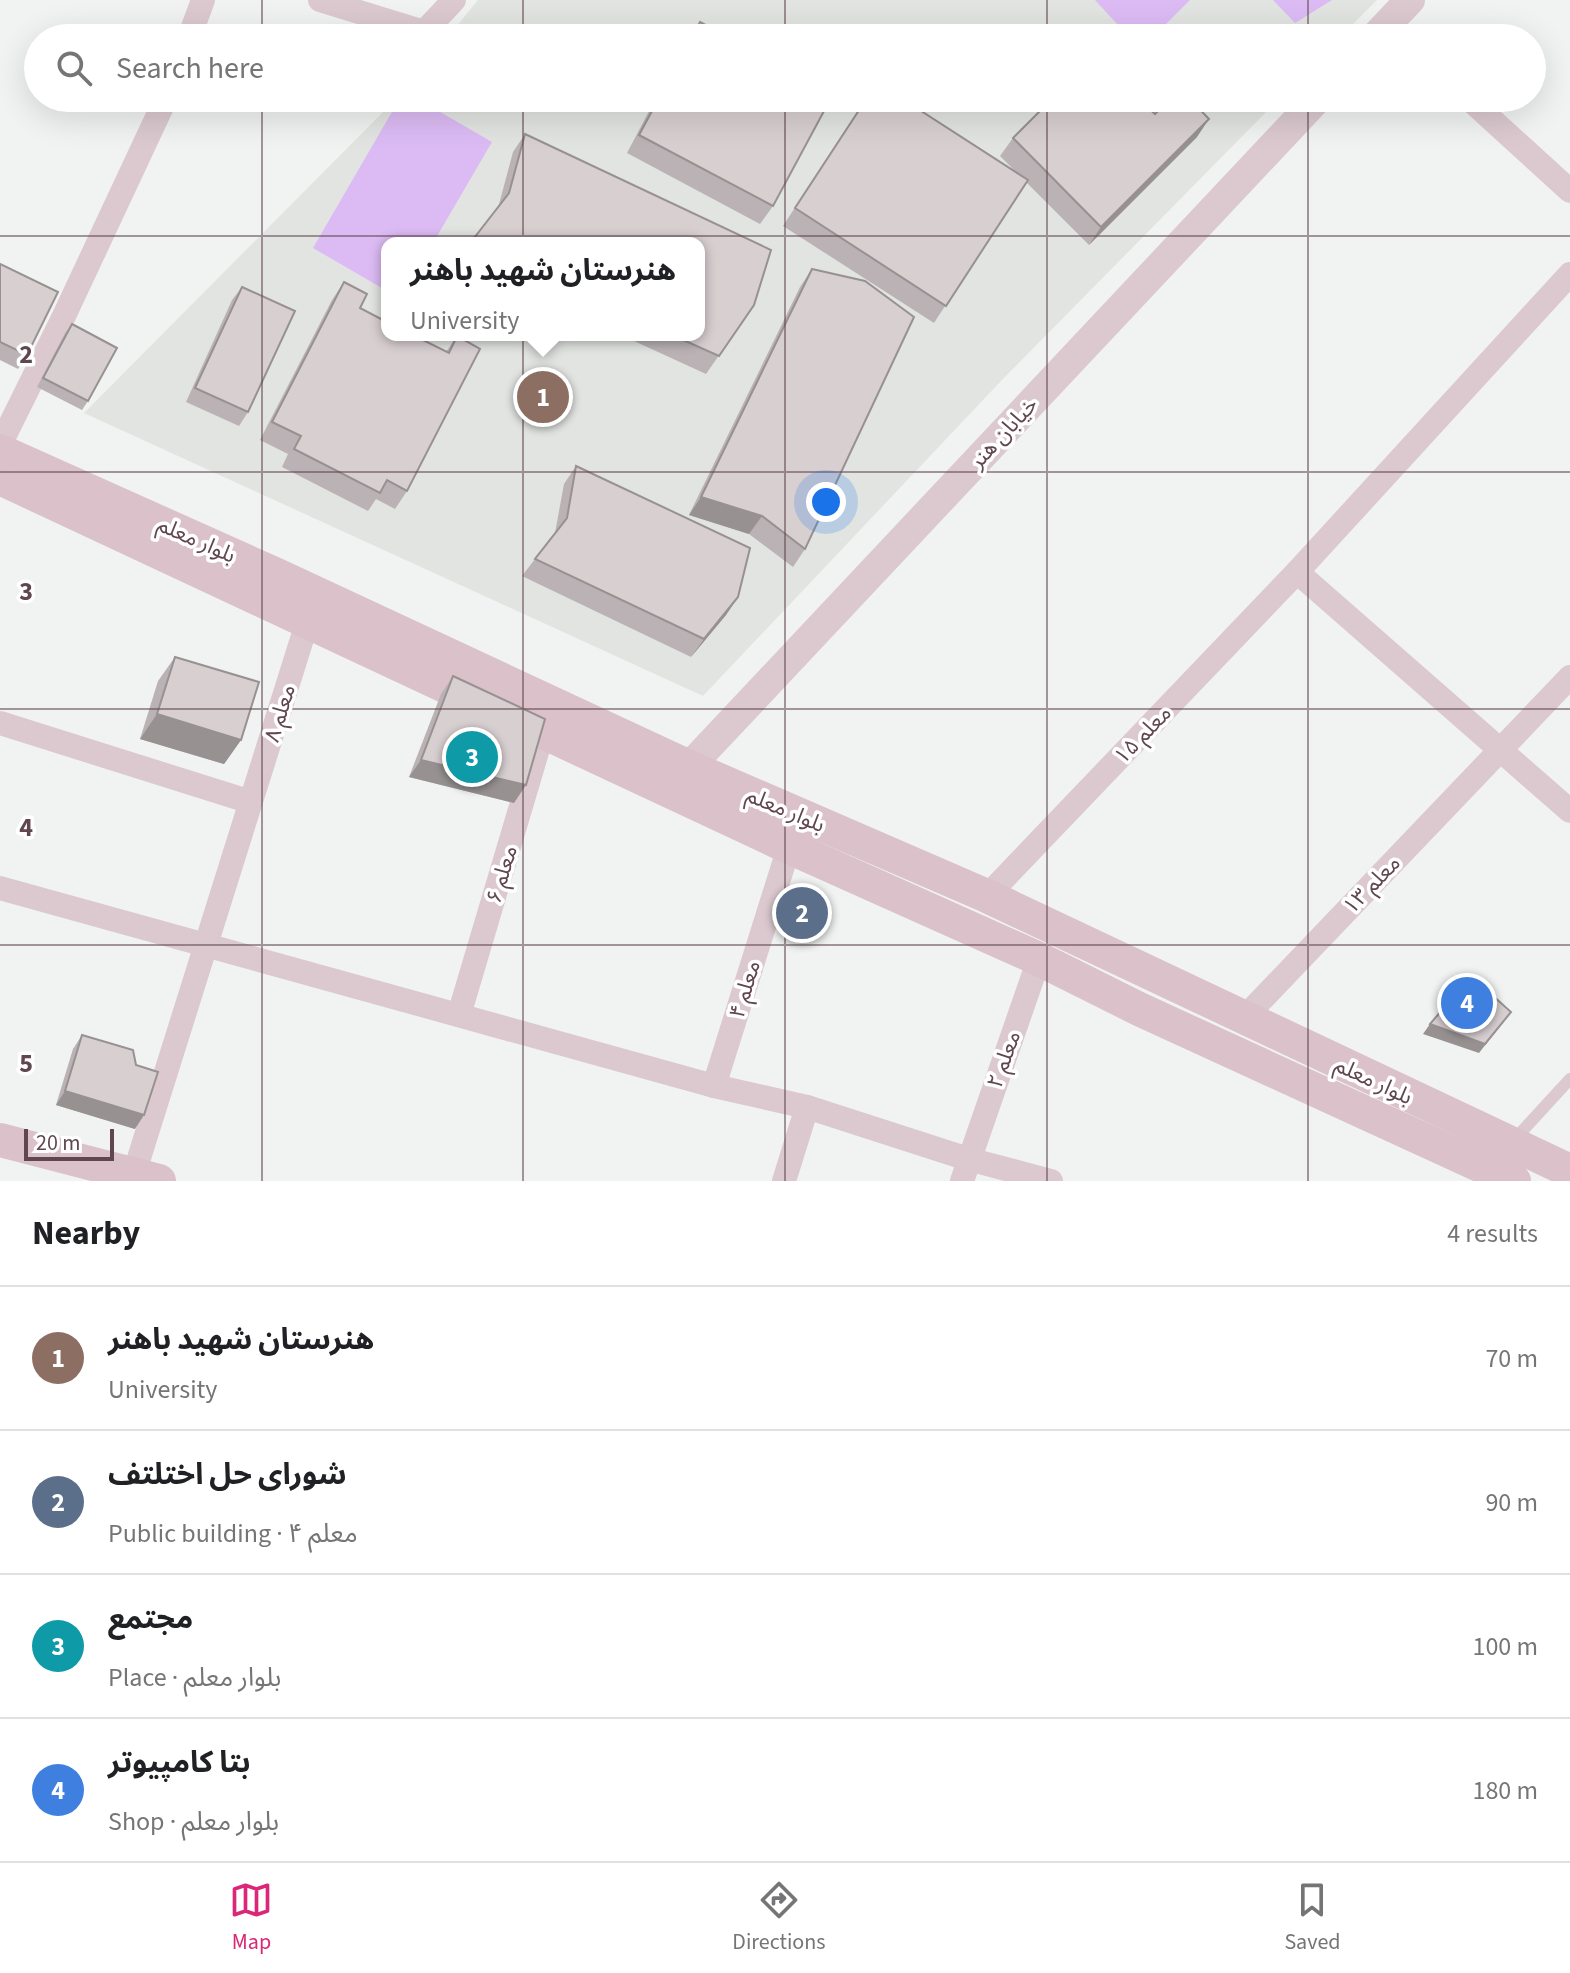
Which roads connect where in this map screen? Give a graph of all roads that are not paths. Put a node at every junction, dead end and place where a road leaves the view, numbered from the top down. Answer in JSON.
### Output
{"nodes":[{"id":1,"x":203,"y":0,"type":"edge"},
{"id":2,"x":320,"y":0,"type":"edge"},
{"id":3,"x":454,"y":0,"type":"edge"},
{"id":4,"x":1410,"y":0,"type":"edge"},
{"id":5,"x":194,"y":24,"type":"edge"},
{"id":6,"x":398,"y":24,"type":"edge"},
{"id":7,"x":432,"y":24,"type":"edge"},
{"id":8,"x":1394,"y":24,"type":"edge"},
{"id":9,"x":159,"y":112,"type":"edge"},
{"id":10,"x":1305,"y":112,"type":"edge"},
{"id":11,"x":1483,"y":112,"type":"edge"},
{"id":12,"x":1570,"y":191,"type":"edge"},
{"id":13,"x":1570,"y":274,"type":"edge"},
{"id":14,"x":0,"y":448,"type":"edge"},
{"id":15,"x":0,"y":478,"type":"edge"},
{"id":16,"x":1297,"y":572,"type":"junction"},
{"id":17,"x":307,"y":623,"type":"junction"},
{"id":18,"x":1570,"y":677,"type":"edge"},
{"id":19,"x":0,"y":723,"type":"edge"},
{"id":20,"x":543,"y":732,"type":"junction"},
{"id":21,"x":1500,"y":750,"type":"junction"},
{"id":22,"x":689,"y":767,"type":"junction"},
{"id":23,"x":251,"y":802,"type":"junction"},
{"id":24,"x":1570,"y":811,"type":"edge"},
{"id":25,"x":789,"y":847,"type":"junction"},
{"id":26,"x":0,"y":888,"type":"edge"},
{"id":27,"x":987,"y":896,"type":"junction"},
{"id":28,"x":207,"y":945,"type":"junction"},
{"id":29,"x":1039,"y":959,"type":"junction"},
{"id":30,"x":459,"y":1015,"type":"junction"},
{"id":31,"x":1243,"y":1019,"type":"junction"},
{"id":32,"x":1570,"y":1079,"type":"edge"},
{"id":33,"x":714,"y":1086,"type":"junction"},
{"id":34,"x":807,"y":1107,"type":"junction"},
{"id":35,"x":0,"y":1140,"type":"edge"},
{"id":36,"x":1510,"y":1144,"type":"junction"},
{"id":37,"x":965,"y":1170,"type":"edge"},
{"id":38,"x":1570,"y":1171,"type":"edge"},
{"id":39,"x":147,"y":1178,"type":"edge"},
{"id":40,"x":784,"y":1181,"type":"edge"},
{"id":41,"x":1051,"y":1181,"type":"edge"},
{"id":42,"x":1514,"y":1181,"type":"edge"}],
"edges":[{"from":1,"to":5,"type":"street"},
{"from":2,"to":6,"type":"street"},
{"from":3,"to":7,"type":"street"},
{"from":4,"to":8,"type":"street"},
{"from":9,"to":14,"type":"street"},
{"from":10,"to":22,"type":"street","name":"خیابان هنر"},
{"from":11,"to":12,"type":"street"},
{"from":13,"to":16,"type":"street","name":"معلم ۱۵"},
{"from":14,"to":22,"type":"main road","name":"بلوار معلم"},
{"from":15,"to":17,"type":"main road","name":"بلوار معلم"},
{"from":16,"to":21,"type":"street"},
{"from":16,"to":27,"type":"street","name":"معلم ۱۵"},
{"from":17,"to":20,"type":"main road","name":"بلوار معلم"},
{"from":17,"to":23,"type":"street","name":"معلم ۸"},
{"from":18,"to":21,"type":"street","name":"معلم ۱۳"},
{"from":19,"to":23,"type":"street"},
{"from":20,"to":25,"type":"main road","name":"بلوار معلم"},
{"from":20,"to":30,"type":"street","name":"معلم ۶"},
{"from":21,"to":24,"type":"street"},
{"from":21,"to":31,"type":"street","name":"معلم ۱۳"},
{"from":22,"to":27,"type":"main road","name":"بلوار معلم"},
{"from":23,"to":28,"type":"street","name":"معلم ۸"},
{"from":25,"to":29,"type":"main road","name":"بلوار معلم"},
{"from":25,"to":33,"type":"street","name":"معلم ۴"},
{"from":26,"to":28,"type":"street"},
{"from":27,"to":31,"type":"main road","name":"بلوار معلم"},
{"from":28,"to":30,"type":"street"},
{"from":28,"to":39,"type":"street","name":"معلم ۸"},
{"from":29,"to":37,"type":"street","name":"معلم ۲"},
{"from":29,"to":42,"type":"main road","name":"بلوار معلم"},
{"from":30,"to":33,"type":"street"},
{"from":31,"to":36,"type":"main road","name":"بلوار معلم"},
{"from":32,"to":36,"type":"lane"},
{"from":33,"to":34,"type":"street"},
{"from":34,"to":37,"type":"street"},
{"from":34,"to":40,"type":"street"},
{"from":35,"to":39,"type":"main road"},
{"from":36,"to":38,"type":"main road","name":"بلوار معلم"},
{"from":37,"to":41,"type":"street"}]}
